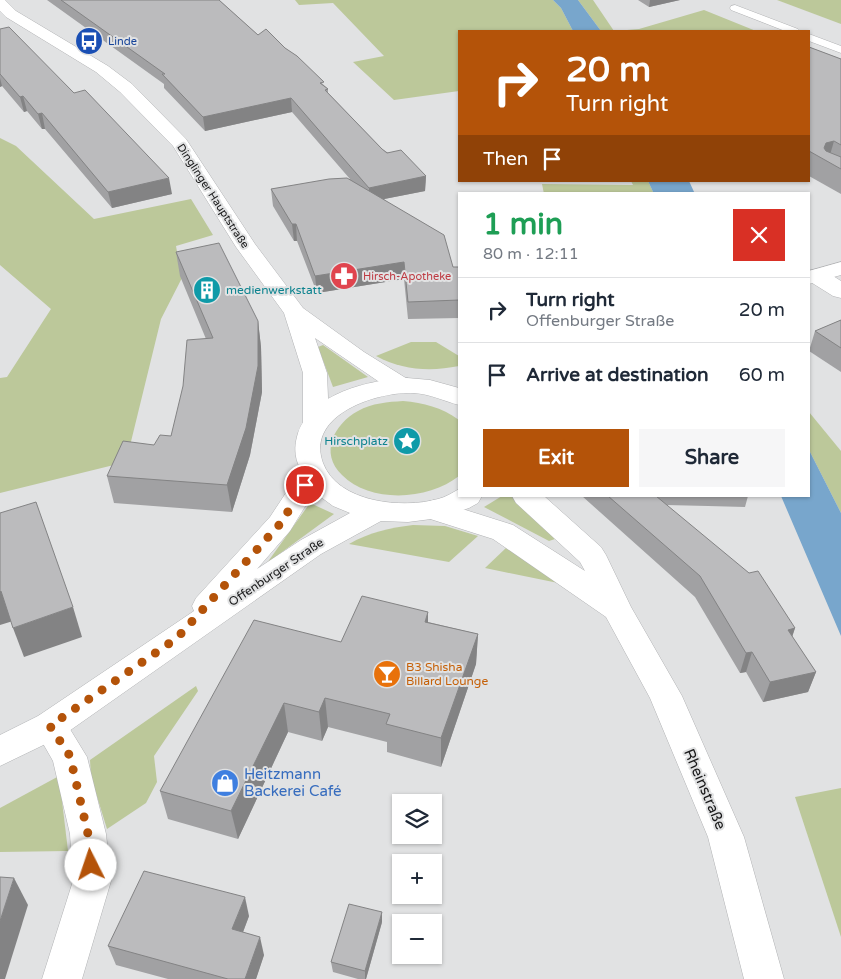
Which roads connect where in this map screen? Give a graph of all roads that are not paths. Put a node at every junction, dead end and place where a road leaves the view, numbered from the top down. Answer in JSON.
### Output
{"nodes":[{"id":1,"x":0,"y":3,"type":"edge"},
{"id":2,"x":735,"y":8,"type":"dead end"},
{"id":3,"x":791,"y":30,"type":"edge"},
{"id":4,"x":810,"y":37,"type":"edge"},
{"id":5,"x":841,"y":50,"type":"edge"},
{"id":6,"x":841,"y":268,"type":"edge"},
{"id":7,"x":813,"y":277,"type":"edge"},
{"id":8,"x":841,"y":291,"type":"edge"},
{"id":9,"x":295,"y":312,"type":"junction"},
{"id":10,"x":458,"y":375,"type":"edge"},
{"id":11,"x":409,"y":386,"type":"junction"},
{"id":12,"x":458,"y":397,"type":"edge"},
{"id":13,"x":316,"y":423,"type":"junction"},
{"id":14,"x":313,"y":472,"type":"junction"},
{"id":15,"x":466,"y":497,"type":"edge"},
{"id":16,"x":527,"y":497,"type":"edge"},
{"id":17,"x":434,"y":510,"type":"junction"},
{"id":18,"x":377,"y":511,"type":"junction"},
{"id":19,"x":616,"y":610,"type":"junction"},
{"id":20,"x":177,"y":638,"type":"junction"},
{"id":21,"x":50,"y":726,"type":"junction"},
{"id":22,"x":0,"y":751,"type":"edge"},
{"id":23,"x":62,"y":979,"type":"edge"},
{"id":24,"x":764,"y":979,"type":"edge"}],
"edges":[{"from":1,"to":9,"type":"main road","name":"Dinglinger Hauptstraße"},
{"from":2,"to":3,"type":"lane"},
{"from":4,"to":5,"type":"lane"},
{"from":6,"to":7,"type":"main road"},
{"from":7,"to":8,"type":"main road"},
{"from":9,"to":11,"type":"main road","name":"Dinglinger Hauptstraße"},
{"from":9,"to":13,"type":"main road","name":"Dinglinger Hauptstraße"},
{"from":10,"to":11,"type":"main road"},
{"from":11,"to":12,"type":"main road"},
{"from":11,"to":13,"type":"main road"},
{"from":13,"to":14,"type":"main road"},
{"from":14,"to":18,"type":"main road"},
{"from":14,"to":20,"type":"main road","name":"Offenburger Straße"},
{"from":15,"to":17,"type":"main road"},
{"from":16,"to":19,"type":"main road","name":"Rheinstraße"},
{"from":17,"to":18,"type":"main road"},
{"from":17,"to":19,"type":"main road","name":"Rheinstraße"},
{"from":18,"to":20,"type":"main road","name":"Offenburger Straße"},
{"from":19,"to":24,"type":"main road","name":"Rheinstraße"},
{"from":20,"to":21,"type":"main road","name":"Offenburger Straße"},
{"from":21,"to":22,"type":"main road","name":"Offenburger Straße"},
{"from":21,"to":23,"type":"main road"}]}
